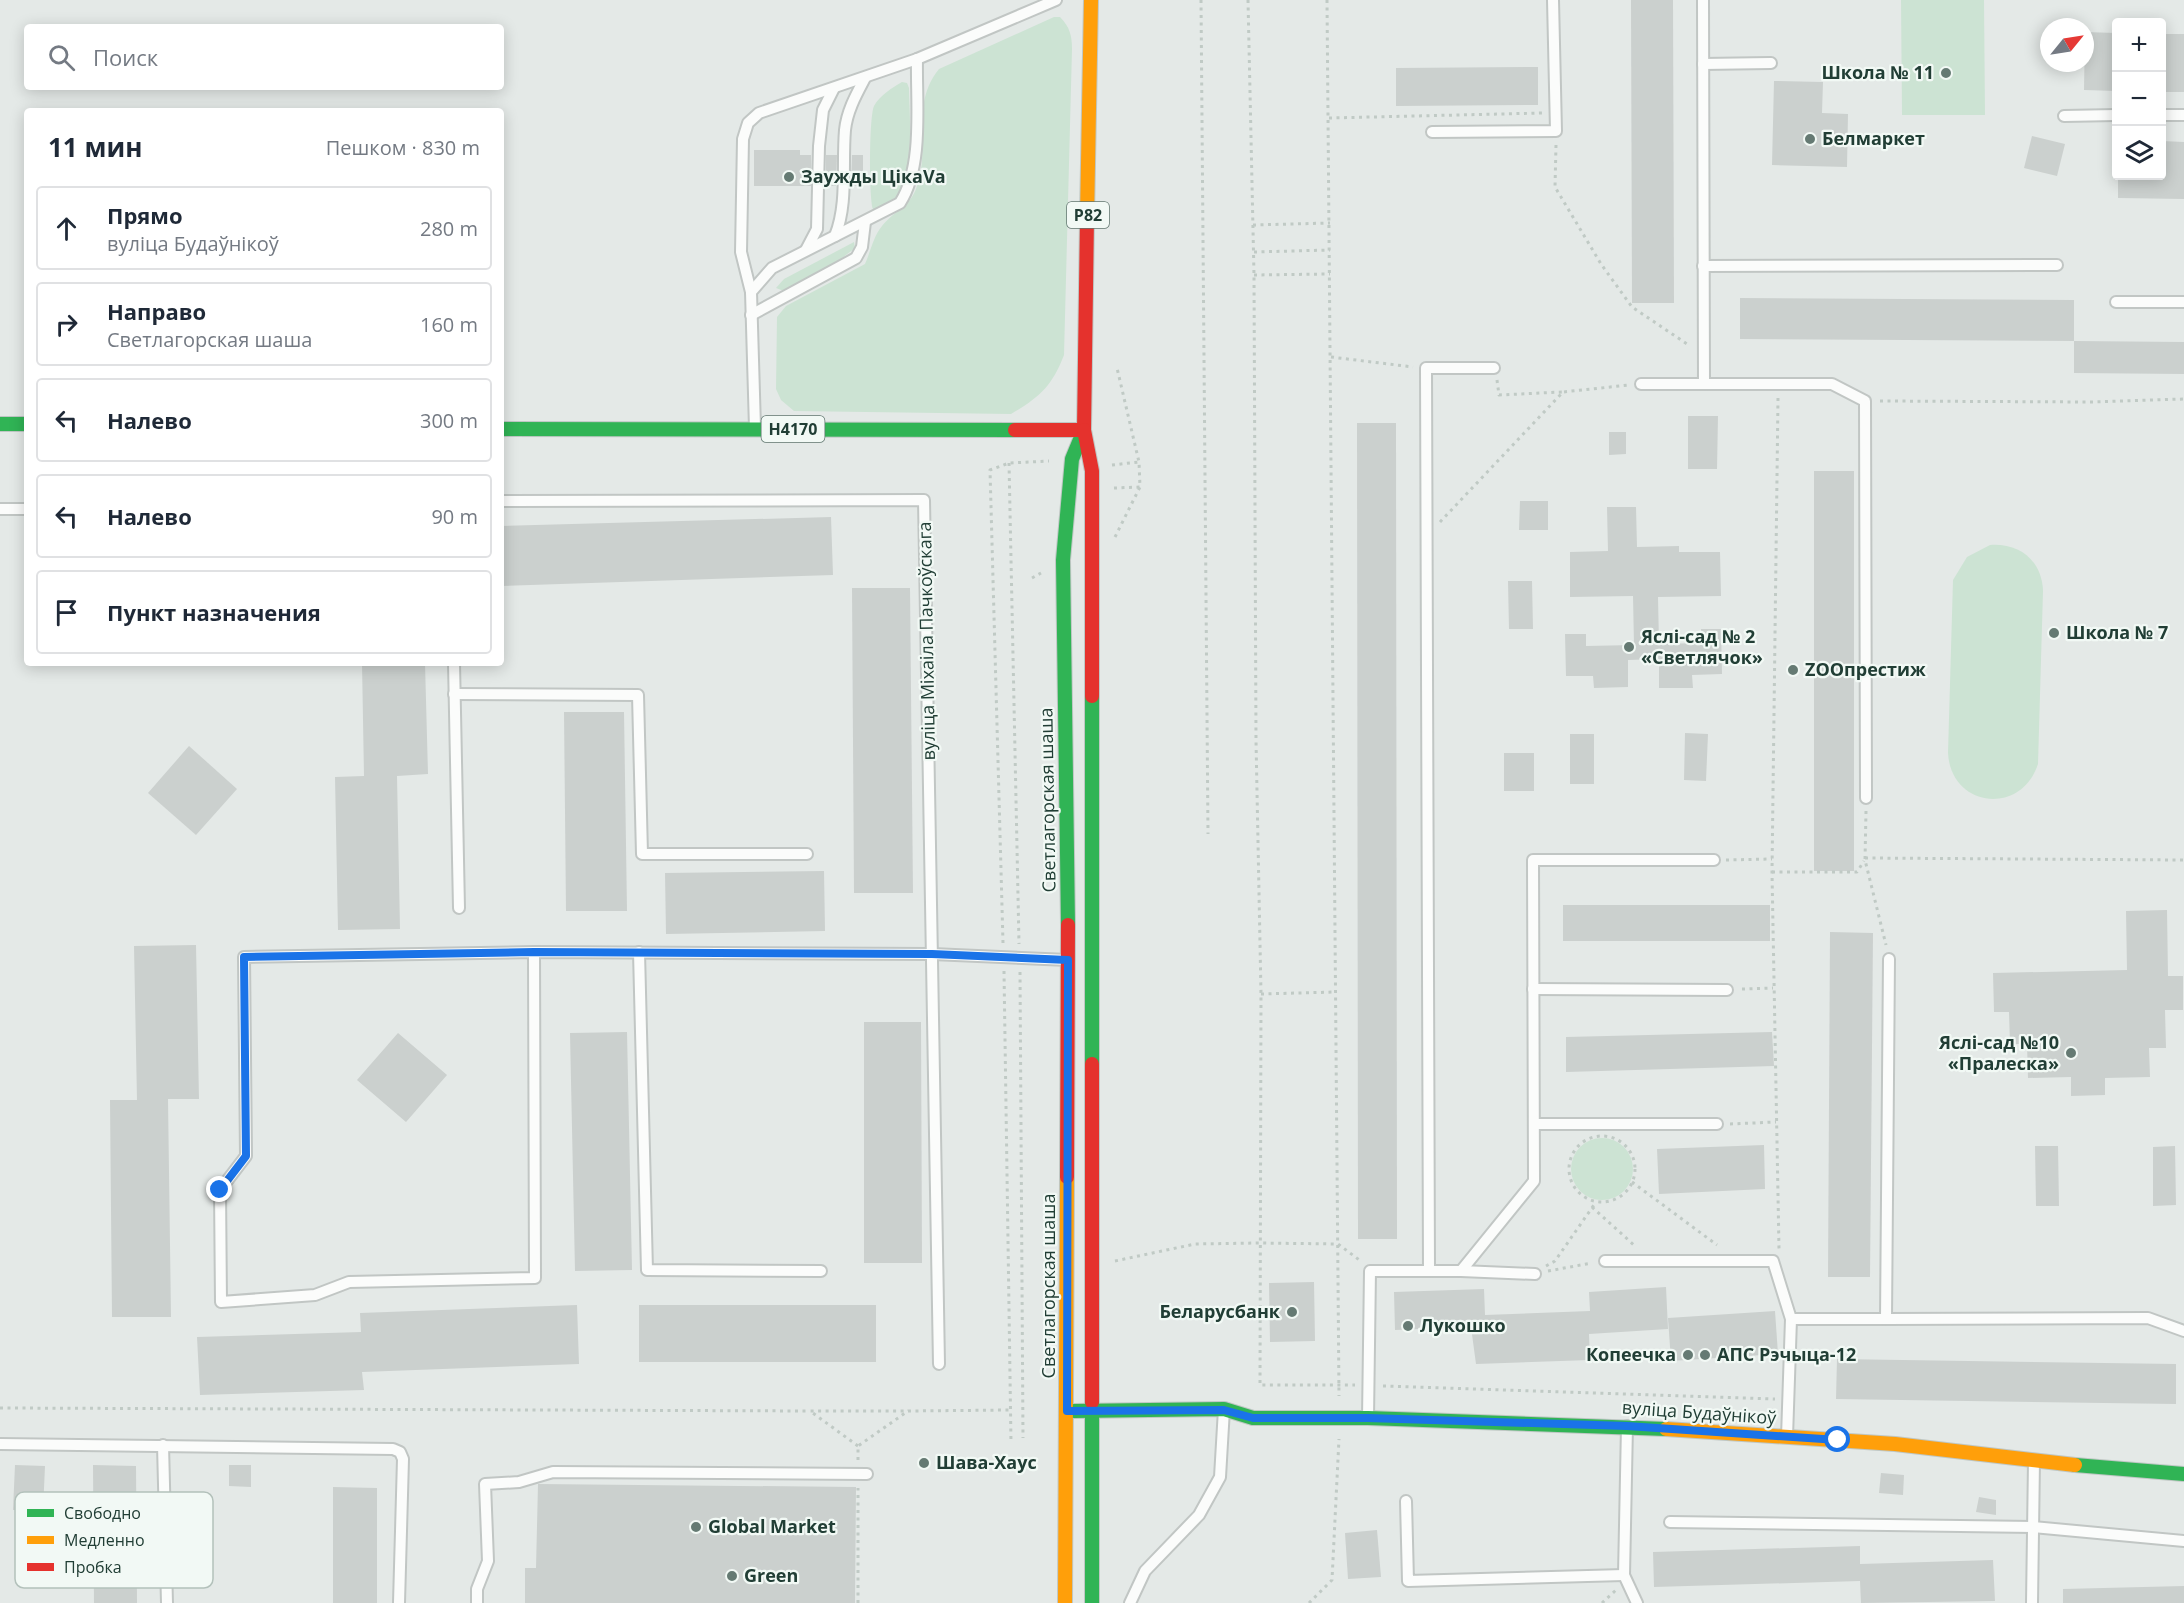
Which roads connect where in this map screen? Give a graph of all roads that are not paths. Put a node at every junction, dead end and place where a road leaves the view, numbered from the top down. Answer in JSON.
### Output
{"nodes":[{"id":1,"x":1056,"y":0,"type":"edge"},
{"id":2,"x":1091,"y":0,"type":"edge"},
{"id":3,"x":1553,"y":0,"type":"edge"},
{"id":4,"x":1703,"y":0,"type":"edge"},
{"id":5,"x":917,"y":59,"type":"junction"},
{"id":6,"x":1771,"y":63,"type":"dead end"},
{"id":7,"x":1703,"y":64,"type":"junction"},
{"id":8,"x":865,"y":78,"type":"junction"},
{"id":9,"x":834,"y":88,"type":"junction"},
{"id":10,"x":2112,"y":115,"type":"edge"},
{"id":11,"x":2166,"y":115,"type":"edge"},
{"id":12,"x":2184,"y":115,"type":"edge"},
{"id":13,"x":2064,"y":116,"type":"dead end"},
{"id":14,"x":1432,"y":132,"type":"dead end"},
{"id":15,"x":865,"y":222,"type":"junction"},
{"id":16,"x":835,"y":236,"type":"junction"},
{"id":17,"x":805,"y":250,"type":"junction"},
{"id":18,"x":2057,"y":265,"type":"dead end"},
{"id":19,"x":1703,"y":266,"type":"junction"},
{"id":20,"x":751,"y":292,"type":"junction"},
{"id":21,"x":2116,"y":302,"type":"dead end"},
{"id":22,"x":2184,"y":302,"type":"edge"},
{"id":23,"x":751,"y":315,"type":"junction"},
{"id":24,"x":1494,"y":368,"type":"road end"},
{"id":25,"x":1641,"y":384,"type":"road end"},
{"id":26,"x":1704,"y":384,"type":"junction"},
{"id":27,"x":0,"y":424,"type":"edge"},
{"id":28,"x":24,"y":424,"type":"edge"},
{"id":29,"x":504,"y":429,"type":"edge"},
{"id":30,"x":755,"y":429,"type":"junction"},
{"id":31,"x":1084,"y":430,"type":"junction"},
{"id":32,"x":504,"y":501,"type":"edge"},
{"id":33,"x":0,"y":509,"type":"edge"},
{"id":34,"x":24,"y":509,"type":"edge"},
{"id":35,"x":454,"y":666,"type":"edge"},
{"id":36,"x":454,"y":694,"type":"junction"},
{"id":37,"x":1866,"y":798,"type":"road end"},
{"id":38,"x":807,"y":854,"type":"dead end"},
{"id":39,"x":1714,"y":860,"type":"road end"},
{"id":40,"x":459,"y":908,"type":"dead end"},
{"id":41,"x":534,"y":952,"type":"junction"},
{"id":42,"x":639,"y":952,"type":"junction"},
{"id":43,"x":932,"y":954,"type":"junction"},
{"id":44,"x":1889,"y":959,"type":"road end"},
{"id":45,"x":1068,"y":960,"type":"junction"},
{"id":46,"x":1533,"y":990,"type":"junction"},
{"id":47,"x":1727,"y":990,"type":"road end"},
{"id":48,"x":1534,"y":1124,"type":"junction"},
{"id":49,"x":1717,"y":1124,"type":"road end"},
{"id":50,"x":1605,"y":1261,"type":"road end"},
{"id":51,"x":1429,"y":1270,"type":"junction"},
{"id":52,"x":821,"y":1271,"type":"dead end"},
{"id":53,"x":1461,"y":1271,"type":"junction"},
{"id":54,"x":1535,"y":1274,"type":"road end"},
{"id":55,"x":1791,"y":1319,"type":"junction"},
{"id":56,"x":1886,"y":1319,"type":"junction"},
{"id":57,"x":2184,"y":1331,"type":"edge"},
{"id":58,"x":939,"y":1365,"type":"dead end"},
{"id":59,"x":1092,"y":1410,"type":"junction"},
{"id":60,"x":1224,"y":1410,"type":"junction"},
{"id":61,"x":1067,"y":1411,"type":"junction"},
{"id":62,"x":1368,"y":1418,"type":"junction"},
{"id":63,"x":1627,"y":1426,"type":"junction"},
{"id":64,"x":1787,"y":1437,"type":"junction"},
{"id":65,"x":0,"y":1444,"type":"edge"},
{"id":66,"x":163,"y":1445,"type":"junction"},
{"id":67,"x":2034,"y":1461,"type":"junction"},
{"id":68,"x":863,"y":1474,"type":"road end"},
{"id":69,"x":2184,"y":1474,"type":"edge"},
{"id":70,"x":164,"y":1492,"type":"edge"},
{"id":71,"x":1406,"y":1501,"type":"dead end"},
{"id":72,"x":1670,"y":1522,"type":"dead end"},
{"id":73,"x":2033,"y":1527,"type":"junction"},
{"id":74,"x":2184,"y":1541,"type":"edge"},
{"id":75,"x":1624,"y":1575,"type":"junction"},
{"id":76,"x":167,"y":1588,"type":"edge"},
{"id":77,"x":167,"y":1603,"type":"edge"},
{"id":78,"x":399,"y":1603,"type":"edge"},
{"id":79,"x":477,"y":1603,"type":"edge"},
{"id":80,"x":1065,"y":1603,"type":"edge"},
{"id":81,"x":1092,"y":1603,"type":"edge"},
{"id":82,"x":1130,"y":1603,"type":"edge"},
{"id":83,"x":1637,"y":1603,"type":"edge"},
{"id":84,"x":2032,"y":1603,"type":"edge"}],
"edges":[{"from":1,"to":5,"type":"lane"},
{"from":2,"to":31,"type":"main road","name":"Светлагорская шаша","number":"Р82"},
{"from":3,"to":14,"type":"lane"},
{"from":4,"to":7,"type":"lane"},
{"from":5,"to":8,"type":"lane"},
{"from":5,"to":15,"type":"lane"},
{"from":6,"to":7,"type":"lane"},
{"from":7,"to":19,"type":"lane"},
{"from":8,"to":9,"type":"lane"},
{"from":8,"to":16,"type":"lane"},
{"from":9,"to":17,"type":"lane"},
{"from":9,"to":20,"type":"lane"},
{"from":10,"to":13,"type":"lane"},
{"from":11,"to":12,"type":"lane"},
{"from":15,"to":16,"type":"lane"},
{"from":15,"to":23,"type":"lane"},
{"from":16,"to":17,"type":"lane"},
{"from":17,"to":20,"type":"lane"},
{"from":18,"to":19,"type":"lane"},
{"from":19,"to":26,"type":"lane"},
{"from":20,"to":23,"type":"lane"},
{"from":21,"to":22,"type":"lane"},
{"from":23,"to":30,"type":"lane"},
{"from":24,"to":51,"type":"lane"},
{"from":25,"to":26,"type":"lane"},
{"from":26,"to":37,"type":"lane"},
{"from":27,"to":28,"type":"main road"},
{"from":29,"to":30,"type":"main road","number":"Н4170"},
{"from":30,"to":31,"type":"main road","number":"Н4170"},
{"from":31,"to":45,"type":"main road","name":"Светлагорская шаша","number":"Р82"},
{"from":31,"to":59,"type":"main road"},
{"from":32,"to":43,"type":"lane","name":"вуліца Міхаіла Пачкоўскага"},
{"from":33,"to":34,"type":"lane"},
{"from":35,"to":36,"type":"lane"},
{"from":36,"to":38,"type":"lane"},
{"from":36,"to":40,"type":"lane"},
{"from":39,"to":46,"type":"lane"},
{"from":41,"to":41,"type":"lane"},
{"from":41,"to":42,"type":"lane"},
{"from":42,"to":43,"type":"lane"},
{"from":42,"to":52,"type":"lane"},
{"from":43,"to":45,"type":"lane"},
{"from":43,"to":58,"type":"lane"},
{"from":44,"to":56,"type":"lane"},
{"from":45,"to":61,"type":"main road","name":"Светлагорская шаша","number":"Р82"},
{"from":46,"to":47,"type":"lane"},
{"from":46,"to":48,"type":"lane"},
{"from":48,"to":49,"type":"lane"},
{"from":48,"to":53,"type":"lane"},
{"from":50,"to":55,"type":"lane"},
{"from":51,"to":53,"type":"lane"},
{"from":51,"to":62,"type":"lane"},
{"from":53,"to":54,"type":"lane"},
{"from":55,"to":56,"type":"lane"},
{"from":55,"to":64,"type":"lane"},
{"from":56,"to":57,"type":"lane"},
{"from":59,"to":60,"type":"main road","name":"вуліца Будаўнікоў"},
{"from":59,"to":61,"type":"main road","name":"вуліца Будаўнікоў"},
{"from":59,"to":81,"type":"main road"},
{"from":60,"to":62,"type":"main road","name":"вуліца Будаўнікоў"},
{"from":60,"to":82,"type":"lane"},
{"from":61,"to":80,"type":"main road","name":"Светлагорская шаша","number":"Р82"},
{"from":62,"to":63,"type":"main road","name":"вуліца Будаўнікоў"},
{"from":63,"to":64,"type":"main road","name":"вуліца Будаўнікоў"},
{"from":63,"to":75,"type":"lane"},
{"from":64,"to":67,"type":"main road","name":"вуліца Будаўнікоў"},
{"from":65,"to":66,"type":"lane"},
{"from":66,"to":70,"type":"lane"},
{"from":66,"to":78,"type":"lane"},
{"from":67,"to":69,"type":"main road","name":"вуліца Будаўнікоў"},
{"from":67,"to":73,"type":"lane"},
{"from":68,"to":79,"type":"lane"},
{"from":71,"to":75,"type":"lane"},
{"from":72,"to":73,"type":"lane"},
{"from":73,"to":74,"type":"lane"},
{"from":73,"to":84,"type":"lane"},
{"from":75,"to":83,"type":"lane"},
{"from":76,"to":77,"type":"lane"}]}
